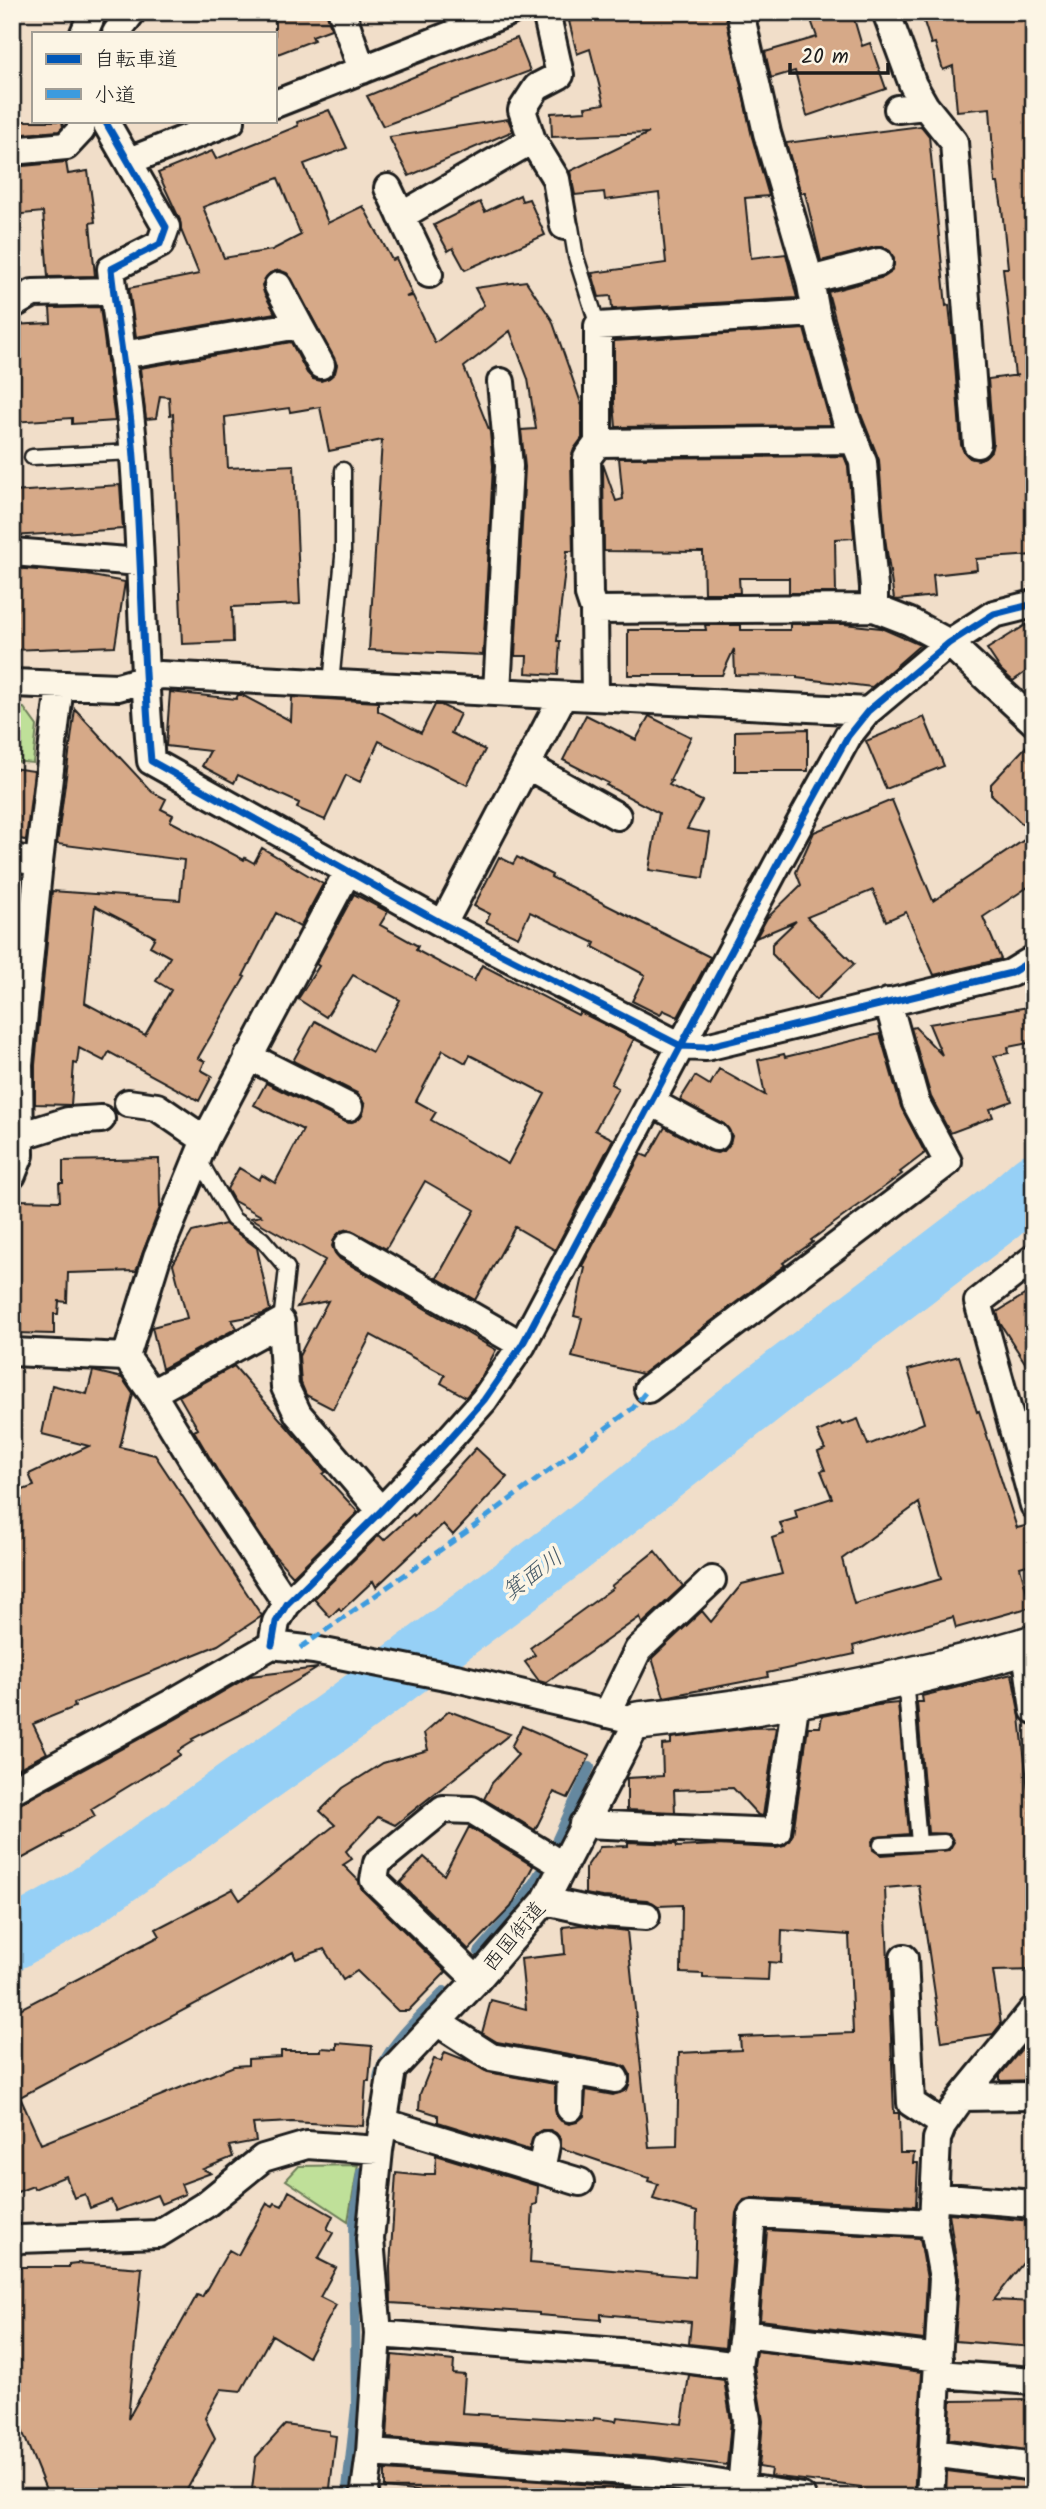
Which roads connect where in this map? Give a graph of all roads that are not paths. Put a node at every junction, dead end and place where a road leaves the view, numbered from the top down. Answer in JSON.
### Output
{"nodes":[{"id":1,"x":93,"y":12,"type":"edge"},
{"id":2,"x":132,"y":12,"type":"edge"},
{"id":3,"x":342,"y":12,"type":"edge"},
{"id":4,"x":509,"y":12,"type":"edge"},
{"id":5,"x":546,"y":12,"type":"edge"},
{"id":6,"x":740,"y":12,"type":"edge"},
{"id":7,"x":886,"y":12,"type":"edge"},
{"id":8,"x":84,"y":32,"type":"edge"},
{"id":9,"x":117,"y":32,"type":"edge"},
{"id":10,"x":362,"y":70,"type":"junction"},
{"id":11,"x":276,"y":104,"type":"edge"},
{"id":12,"x":925,"y":106,"type":"junction"},
{"id":13,"x":898,"y":109,"type":"dead end"},
{"id":14,"x":81,"y":122,"type":"edge"},
{"id":15,"x":106,"y":122,"type":"edge"},
{"id":16,"x":228,"y":122,"type":"edge"},
{"id":17,"x":532,"y":140,"type":"junction"},
{"id":18,"x":12,"y":151,"type":"edge"},
{"id":19,"x":129,"y":160,"type":"junction"},
{"id":20,"x":388,"y":188,"type":"dead end"},
{"id":21,"x":401,"y":216,"type":"junction"},
{"id":22,"x":564,"y":226,"type":"joint"},
{"id":23,"x":879,"y":262,"type":"dead end"},
{"id":24,"x":429,"y":274,"type":"dead end"},
{"id":25,"x":810,"y":280,"type":"junction"},
{"id":26,"x":278,"y":286,"type":"dead end"},
{"id":27,"x":113,"y":291,"type":"junction"},
{"id":28,"x":12,"y":305,"type":"edge"},
{"id":29,"x":816,"y":313,"type":"junction"},
{"id":30,"x":299,"y":325,"type":"junction"},
{"id":31,"x":598,"y":326,"type":"junction"},
{"id":32,"x":122,"y":355,"type":"junction"},
{"id":33,"x":321,"y":365,"type":"dead end"},
{"id":34,"x":501,"y":382,"type":"dead end"},
{"id":35,"x":854,"y":440,"type":"junction"},
{"id":36,"x":597,"y":443,"type":"junction"},
{"id":37,"x":977,"y":444,"type":"dead end"},
{"id":38,"x":133,"y":452,"type":"junction"},
{"id":39,"x":32,"y":457,"type":"dead end"},
{"id":40,"x":343,"y":471,"type":"dead end"},
{"id":41,"x":12,"y":552,"type":"edge"},
{"id":42,"x":140,"y":562,"type":"junction"},
{"id":43,"x":1034,"y":604,"type":"edge"},
{"id":44,"x":874,"y":608,"type":"junction"},
{"id":45,"x":594,"y":610,"type":"junction"},
{"id":46,"x":949,"y":643,"type":"junction"},
{"id":47,"x":144,"y":680,"type":"junction"},
{"id":48,"x":12,"y":682,"type":"edge"},
{"id":49,"x":331,"y":684,"type":"junction"},
{"id":50,"x":60,"y":685,"type":"junction"},
{"id":51,"x":497,"y":692,"type":"junction"},
{"id":52,"x":564,"y":696,"type":"junction"},
{"id":53,"x":595,"y":697,"type":"junction"},
{"id":54,"x":868,"y":711,"type":"junction"},
{"id":55,"x":1034,"y":722,"type":"edge"},
{"id":56,"x":528,"y":766,"type":"junction"},
{"id":57,"x":617,"y":816,"type":"dead end"},
{"id":58,"x":12,"y":858,"type":"edge"},
{"id":59,"x":39,"y":862,"type":"junction"},
{"id":60,"x":348,"y":871,"type":"junction"},
{"id":61,"x":443,"y":923,"type":"junction"},
{"id":62,"x":1034,"y":959,"type":"edge"},
{"id":63,"x":888,"y":1002,"type":"junction"},
{"id":64,"x":681,"y":1046,"type":"junction"},
{"id":65,"x":248,"y":1056,"type":"junction"},
{"id":66,"x":651,"y":1102,"type":"junction"},
{"id":67,"x":349,"y":1107,"type":"dead end"},
{"id":68,"x":20,"y":1136,"type":"junction"},
{"id":69,"x":716,"y":1137,"type":"dead end"},
{"id":70,"x":201,"y":1148,"type":"junction"},
{"id":71,"x":12,"y":1175,"type":"edge"},
{"id":72,"x":348,"y":1245,"type":"dead end"},
{"id":73,"x":1034,"y":1258,"type":"edge"},
{"id":74,"x":281,"y":1322,"type":"junction"},
{"id":75,"x":522,"y":1345,"type":"junction"},
{"id":76,"x":12,"y":1352,"type":"edge"},
{"id":77,"x":126,"y":1357,"type":"junction"},
{"id":78,"x":648,"y":1389,"type":"dead end"},
{"id":79,"x":152,"y":1393,"type":"junction"},
{"id":80,"x":1034,"y":1505,"type":"edge"},
{"id":81,"x":382,"y":1511,"type":"junction"},
{"id":82,"x":712,"y":1580,"type":"dead end"},
{"id":83,"x":287,"y":1604,"type":"junction"},
{"id":84,"x":272,"y":1645,"type":"junction"},
{"id":85,"x":1028,"y":1646,"type":"edge"},
{"id":86,"x":905,"y":1677,"type":"junction"},
{"id":87,"x":796,"y":1699,"type":"junction"},
{"id":88,"x":1034,"y":1710,"type":"edge"},
{"id":89,"x":622,"y":1718,"type":"junction"},
{"id":90,"x":12,"y":1790,"type":"edge"},
{"id":91,"x":583,"y":1824,"type":"junction"},
{"id":92,"x":944,"y":1842,"type":"dead end"},
{"id":93,"x":919,"y":1843,"type":"junction"},
{"id":94,"x":881,"y":1845,"type":"dead end"},
{"id":95,"x":562,"y":1865,"type":"junction"},
{"id":96,"x":545,"y":1901,"type":"junction"},
{"id":97,"x":646,"y":1916,"type":"dead end"},
{"id":98,"x":897,"y":1975,"type":"dead end"},
{"id":99,"x":477,"y":1980,"type":"junction"},
{"id":100,"x":1034,"y":2009,"type":"edge"},
{"id":101,"x":437,"y":2022,"type":"junction"},
{"id":102,"x":571,"y":2071,"type":"junction"},
{"id":103,"x":615,"y":2079,"type":"dead end"},
{"id":104,"x":1034,"y":2096,"type":"edge"},
{"id":105,"x":962,"y":2097,"type":"junction"},
{"id":106,"x":570,"y":2108,"type":"dead end"},
{"id":107,"x":383,"y":2122,"type":"junction"},
{"id":108,"x":943,"y":2124,"type":"junction"},
{"id":109,"x":379,"y":2150,"type":"junction"},
{"id":110,"x":580,"y":2182,"type":"dead end"},
{"id":111,"x":934,"y":2196,"type":"junction"},
{"id":112,"x":1034,"y":2204,"type":"edge"},
{"id":113,"x":933,"y":2223,"type":"junction"},
{"id":114,"x":12,"y":2242,"type":"edge"},
{"id":115,"x":378,"y":2334,"type":"junction"},
{"id":116,"x":743,"y":2334,"type":"junction"},
{"id":117,"x":738,"y":2366,"type":"junction"},
{"id":118,"x":939,"y":2366,"type":"junction"},
{"id":119,"x":1034,"y":2381,"type":"edge"},
{"id":120,"x":370,"y":2453,"type":"junction"},
{"id":121,"x":933,"y":2453,"type":"junction"},
{"id":122,"x":1034,"y":2467,"type":"edge"},
{"id":123,"x":741,"y":2488,"type":"junction"},
{"id":124,"x":364,"y":2497,"type":"edge"},
{"id":125,"x":802,"y":2497,"type":"edge"},
{"id":126,"x":930,"y":2497,"type":"edge"}],
"edges":[{"from":1,"to":8,"type":"street"},
{"from":2,"to":9,"type":"street"},
{"from":3,"to":10,"type":"street"},
{"from":4,"to":10,"type":"street"},
{"from":5,"to":17,"type":"street"},
{"from":6,"to":25,"type":"street"},
{"from":7,"to":12,"type":"street"},
{"from":10,"to":11,"type":"street"},
{"from":12,"to":13,"type":"street"},
{"from":12,"to":37,"type":"street"},
{"from":14,"to":18,"type":"street"},
{"from":15,"to":19,"type":"street"},
{"from":16,"to":19,"type":"street"},
{"from":17,"to":21,"type":"street"},
{"from":17,"to":22,"type":"street"},
{"from":19,"to":27,"type":"street"},
{"from":20,"to":21,"type":"street"},
{"from":21,"to":24,"type":"street"},
{"from":22,"to":31,"type":"lane"},
{"from":23,"to":25,"type":"street"},
{"from":25,"to":29,"type":"street"},
{"from":26,"to":30,"type":"street"},
{"from":27,"to":28,"type":"street"},
{"from":27,"to":32,"type":"street"},
{"from":29,"to":31,"type":"street"},
{"from":29,"to":35,"type":"street"},
{"from":30,"to":32,"type":"street"},
{"from":30,"to":33,"type":"street"},
{"from":31,"to":36,"type":"street"},
{"from":32,"to":38,"type":"street"},
{"from":34,"to":51,"type":"street"},
{"from":35,"to":36,"type":"street"},
{"from":35,"to":44,"type":"street"},
{"from":36,"to":45,"type":"street"},
{"from":38,"to":39,"type":"lane"},
{"from":38,"to":42,"type":"street"},
{"from":40,"to":49,"type":"lane"},
{"from":41,"to":42,"type":"street"},
{"from":42,"to":47,"type":"street"},
{"from":43,"to":46,"type":"street"},
{"from":44,"to":45,"type":"street"},
{"from":44,"to":46,"type":"street"},
{"from":45,"to":53,"type":"street"},
{"from":46,"to":54,"type":"street"},
{"from":46,"to":55,"type":"street"},
{"from":47,"to":49,"type":"street"},
{"from":47,"to":50,"type":"street"},
{"from":47,"to":60,"type":"street"},
{"from":48,"to":50,"type":"street"},
{"from":49,"to":51,"type":"street"},
{"from":50,"to":59,"type":"street"},
{"from":51,"to":52,"type":"street"},
{"from":52,"to":53,"type":"street"},
{"from":52,"to":56,"type":"street"},
{"from":53,"to":54,"type":"street"},
{"from":54,"to":64,"type":"street"},
{"from":56,"to":57,"type":"street"},
{"from":56,"to":61,"type":"street"},
{"from":58,"to":59,"type":"street"},
{"from":59,"to":68,"type":"street"},
{"from":60,"to":61,"type":"street"},
{"from":60,"to":65,"type":"street"},
{"from":61,"to":64,"type":"street"},
{"from":62,"to":63,"type":"street"},
{"from":63,"to":64,"type":"street"},
{"from":63,"to":78,"type":"street"},
{"from":64,"to":66,"type":"street"},
{"from":65,"to":67,"type":"street"},
{"from":65,"to":70,"type":"street"},
{"from":66,"to":69,"type":"street"},
{"from":66,"to":75,"type":"street"},
{"from":68,"to":70,"type":"street"},
{"from":68,"to":71,"type":"street"},
{"from":70,"to":74,"type":"lane"},
{"from":70,"to":77,"type":"street"},
{"from":72,"to":75,"type":"street"},
{"from":73,"to":80,"type":"street"},
{"from":74,"to":79,"type":"street"},
{"from":74,"to":81,"type":"street"},
{"from":75,"to":81,"type":"street"},
{"from":76,"to":77,"type":"street"},
{"from":77,"to":79,"type":"street"},
{"from":79,"to":83,"type":"street"},
{"from":81,"to":83,"type":"street"},
{"from":82,"to":89,"type":"street","name":"西国街道"},
{"from":83,"to":84,"type":"street"},
{"from":84,"to":89,"type":"street"},
{"from":84,"to":90,"type":"street"},
{"from":85,"to":86,"type":"street"},
{"from":85,"to":88,"type":"street"},
{"from":86,"to":87,"type":"street"},
{"from":86,"to":93,"type":"lane"},
{"from":87,"to":89,"type":"street"},
{"from":87,"to":91,"type":"street"},
{"from":89,"to":91,"type":"street","name":"西国街道"},
{"from":91,"to":95,"type":"street","name":"西国街道"},
{"from":92,"to":93,"type":"lane"},
{"from":93,"to":94,"type":"lane"},
{"from":95,"to":96,"type":"street","name":"西国街道"},
{"from":95,"to":99,"type":"street"},
{"from":96,"to":97,"type":"street"},
{"from":96,"to":99,"type":"street","name":"西国街道"},
{"from":98,"to":108,"type":"street"},
{"from":99,"to":101,"type":"street","name":"西国街道"},
{"from":100,"to":105,"type":"street"},
{"from":101,"to":102,"type":"street"},
{"from":101,"to":107,"type":"street","name":"西国街道"},
{"from":102,"to":103,"type":"street"},
{"from":102,"to":106,"type":"street"},
{"from":104,"to":105,"type":"street"},
{"from":105,"to":108,"type":"street"},
{"from":107,"to":109,"type":"street","name":"西国街道"},
{"from":107,"to":110,"type":"street"},
{"from":108,"to":111,"type":"street"},
{"from":109,"to":114,"type":"street"},
{"from":109,"to":115,"type":"street","name":"西国街道"},
{"from":111,"to":112,"type":"street"},
{"from":111,"to":113,"type":"street"},
{"from":113,"to":116,"type":"street"},
{"from":113,"to":118,"type":"street"},
{"from":115,"to":117,"type":"street"},
{"from":115,"to":120,"type":"street","name":"西国街道"},
{"from":116,"to":117,"type":"street"},
{"from":116,"to":118,"type":"street"},
{"from":117,"to":123,"type":"street"},
{"from":118,"to":119,"type":"street"},
{"from":118,"to":121,"type":"street"},
{"from":120,"to":123,"type":"street"},
{"from":120,"to":124,"type":"street","name":"西国街道"},
{"from":121,"to":122,"type":"street"},
{"from":121,"to":126,"type":"street"},
{"from":123,"to":125,"type":"street"}]}
